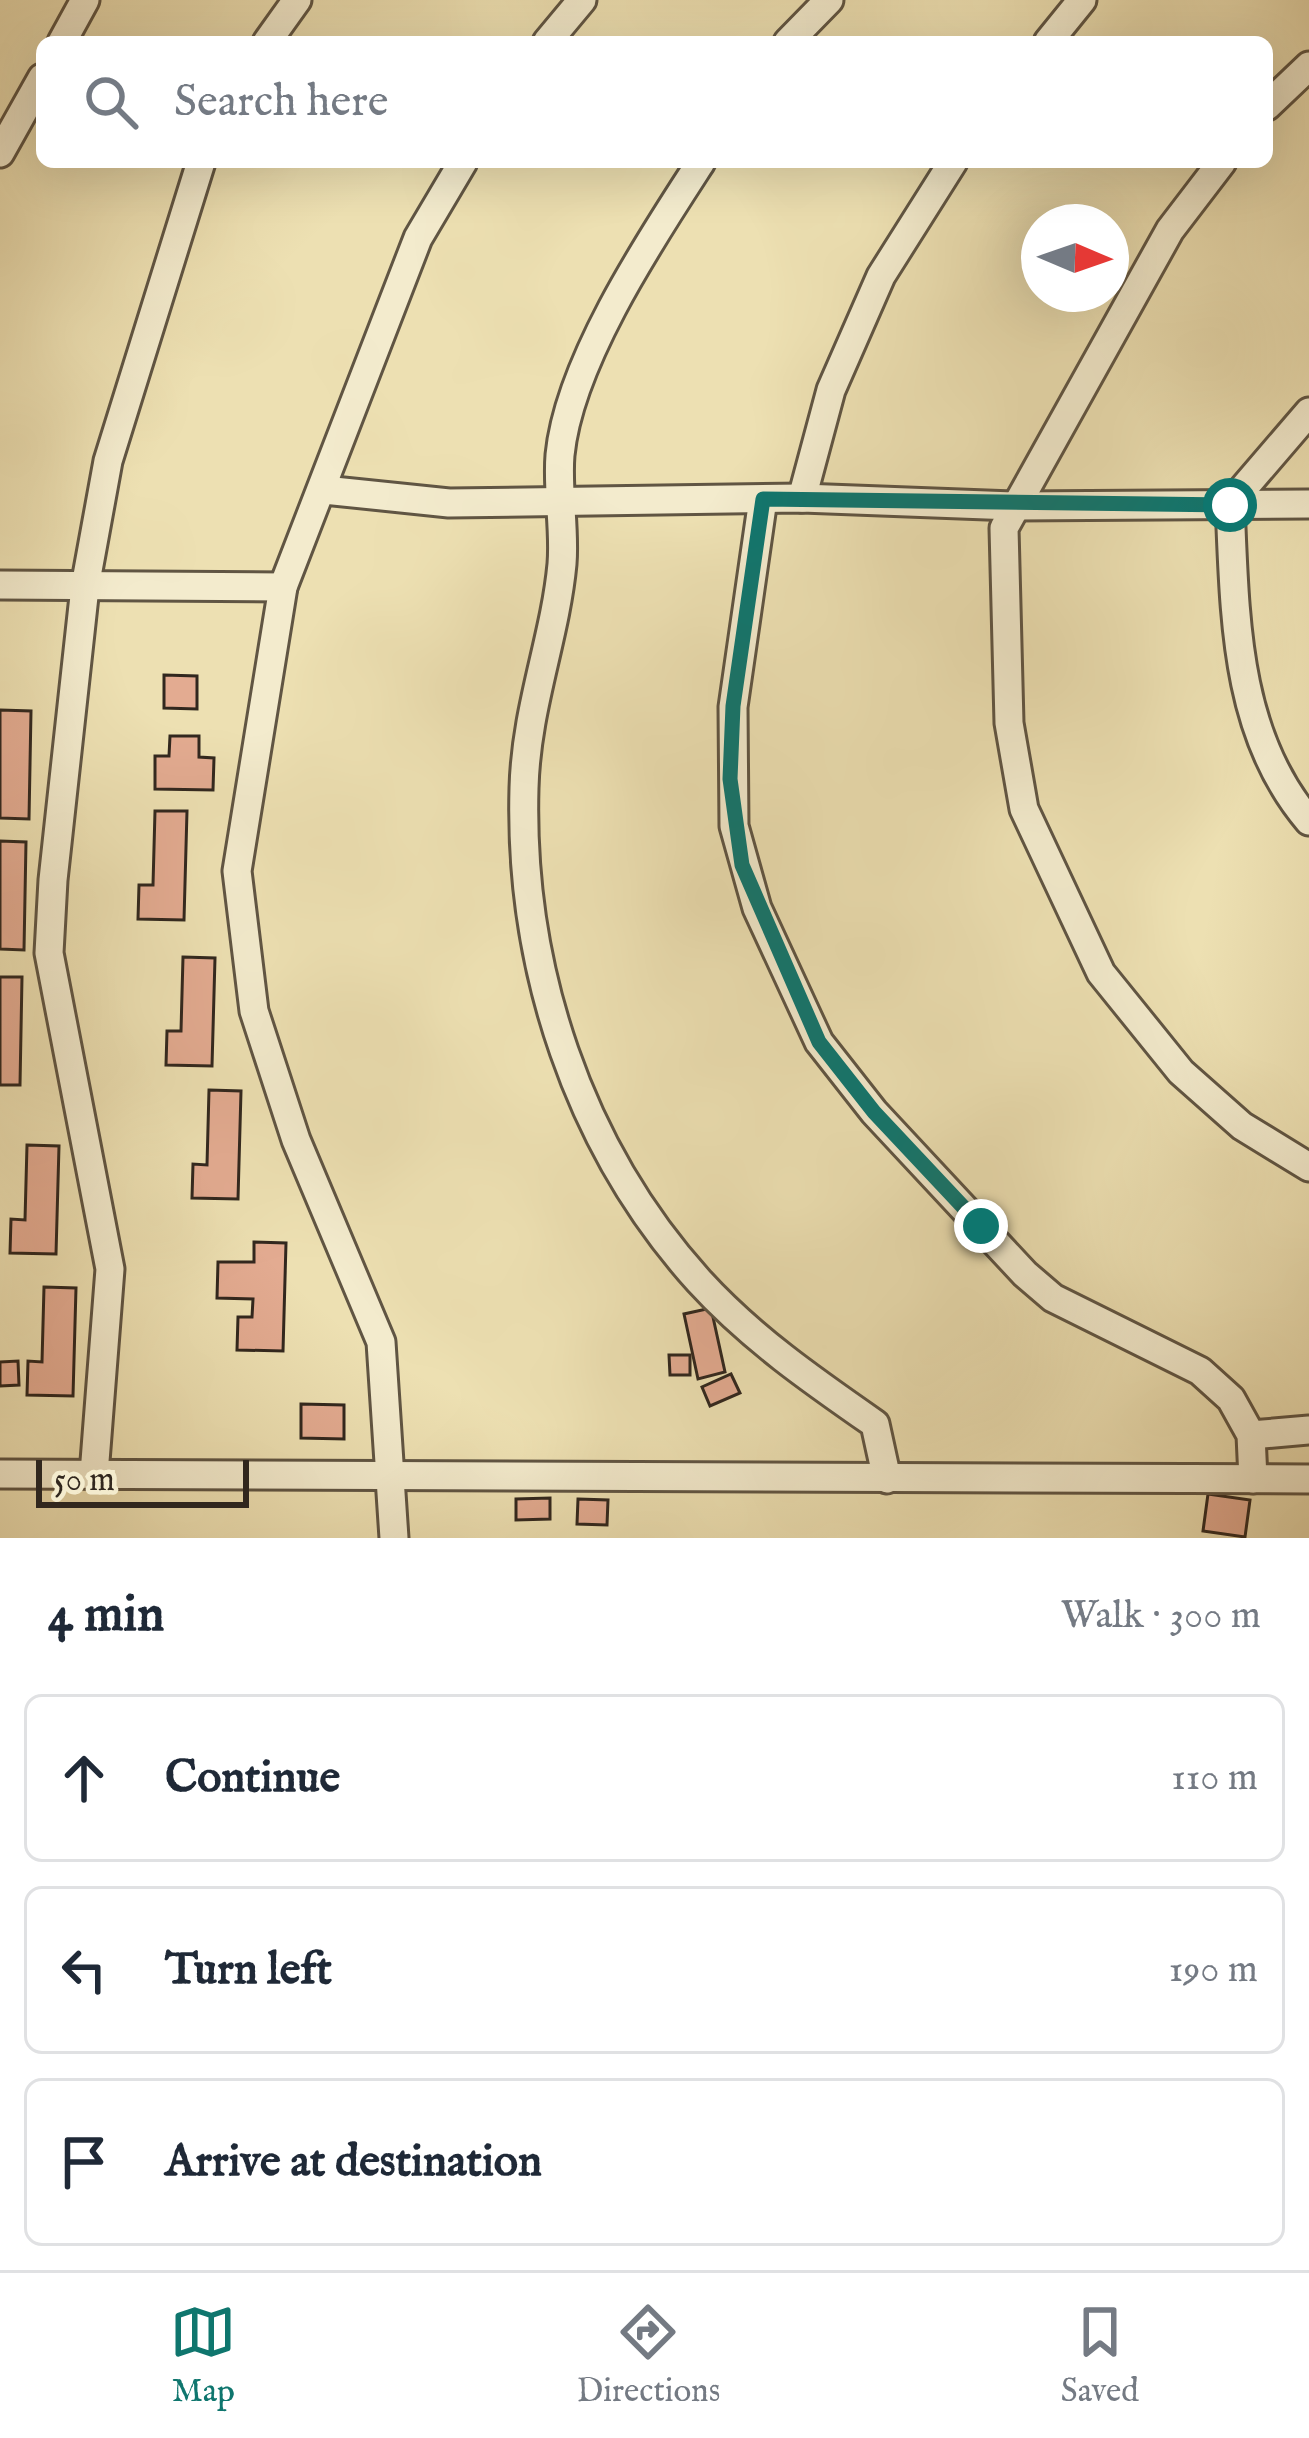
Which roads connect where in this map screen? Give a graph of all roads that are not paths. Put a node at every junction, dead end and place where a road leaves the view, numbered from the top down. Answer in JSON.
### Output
{"nodes":[{"id":1,"x":85,"y":0,"type":"edge"},
{"id":2,"x":297,"y":0,"type":"edge"},
{"id":3,"x":582,"y":0,"type":"edge"},
{"id":4,"x":829,"y":0,"type":"edge"},
{"id":5,"x":1082,"y":0,"type":"edge"},
{"id":6,"x":65,"y":36,"type":"edge"},
{"id":7,"x":271,"y":36,"type":"edge"},
{"id":8,"x":552,"y":36,"type":"edge"},
{"id":9,"x":794,"y":36,"type":"edge"},
{"id":10,"x":1053,"y":36,"type":"edge"},
{"id":11,"x":1309,"y":66,"type":"edge"},
{"id":12,"x":36,"y":90,"type":"edge"},
{"id":13,"x":1273,"y":100,"type":"edge"},
{"id":14,"x":0,"y":153,"type":"edge"},
{"id":15,"x":199,"y":168,"type":"edge"},
{"id":16,"x":459,"y":168,"type":"edge"},
{"id":17,"x":697,"y":168,"type":"edge"},
{"id":18,"x":949,"y":168,"type":"edge"},
{"id":19,"x":1217,"y":168,"type":"edge"},
{"id":20,"x":1309,"y":412,"type":"edge"},
{"id":21,"x":324,"y":490,"type":"junction"},
{"id":22,"x":560,"y":498,"type":"junction"},
{"id":23,"x":802,"y":498,"type":"junction"},
{"id":24,"x":763,"y":499,"type":"junction"},
{"id":25,"x":1309,"y":504,"type":"edge"},
{"id":26,"x":1230,"y":505,"type":"junction"},
{"id":27,"x":1013,"y":506,"type":"junction"},
{"id":28,"x":0,"y":585,"type":"edge"},
{"id":29,"x":85,"y":586,"type":"junction"},
{"id":30,"x":283,"y":587,"type":"junction"},
{"id":31,"x":1309,"y":821,"type":"edge"},
{"id":32,"x":1309,"y":1167,"type":"edge"},
{"id":33,"x":1309,"y":1430,"type":"edge"},
{"id":34,"x":1251,"y":1435,"type":"junction"},
{"id":35,"x":0,"y":1474,"type":"edge"},
{"id":36,"x":94,"y":1474,"type":"junction"},
{"id":37,"x":394,"y":1477,"type":"junction"},
{"id":38,"x":886,"y":1479,"type":"junction"},
{"id":39,"x":1253,"y":1479,"type":"junction"},
{"id":40,"x":1309,"y":1479,"type":"edge"},
{"id":41,"x":394,"y":1538,"type":"edge"}],
"edges":[{"from":1,"to":6,"type":"street"},
{"from":2,"to":7,"type":"street"},
{"from":3,"to":8,"type":"street"},
{"from":4,"to":9,"type":"street"},
{"from":5,"to":10,"type":"street"},
{"from":11,"to":13,"type":"street"},
{"from":12,"to":14,"type":"street"},
{"from":15,"to":29,"type":"street"},
{"from":16,"to":21,"type":"street"},
{"from":17,"to":22,"type":"street"},
{"from":18,"to":23,"type":"street"},
{"from":19,"to":27,"type":"street"},
{"from":20,"to":26,"type":"street"},
{"from":21,"to":22,"type":"street"},
{"from":21,"to":30,"type":"street"},
{"from":22,"to":24,"type":"street"},
{"from":22,"to":38,"type":"street"},
{"from":23,"to":24,"type":"street"},
{"from":23,"to":27,"type":"street"},
{"from":24,"to":34,"type":"street"},
{"from":25,"to":26,"type":"street"},
{"from":26,"to":27,"type":"street"},
{"from":26,"to":31,"type":"street"},
{"from":27,"to":32,"type":"street"},
{"from":28,"to":29,"type":"street"},
{"from":29,"to":30,"type":"street"},
{"from":29,"to":36,"type":"street"},
{"from":30,"to":37,"type":"street"},
{"from":33,"to":34,"type":"street"},
{"from":34,"to":39,"type":"street"},
{"from":35,"to":36,"type":"street"},
{"from":36,"to":37,"type":"street"},
{"from":37,"to":38,"type":"street"},
{"from":37,"to":41,"type":"street"},
{"from":38,"to":39,"type":"street"},
{"from":39,"to":40,"type":"street"}]}
